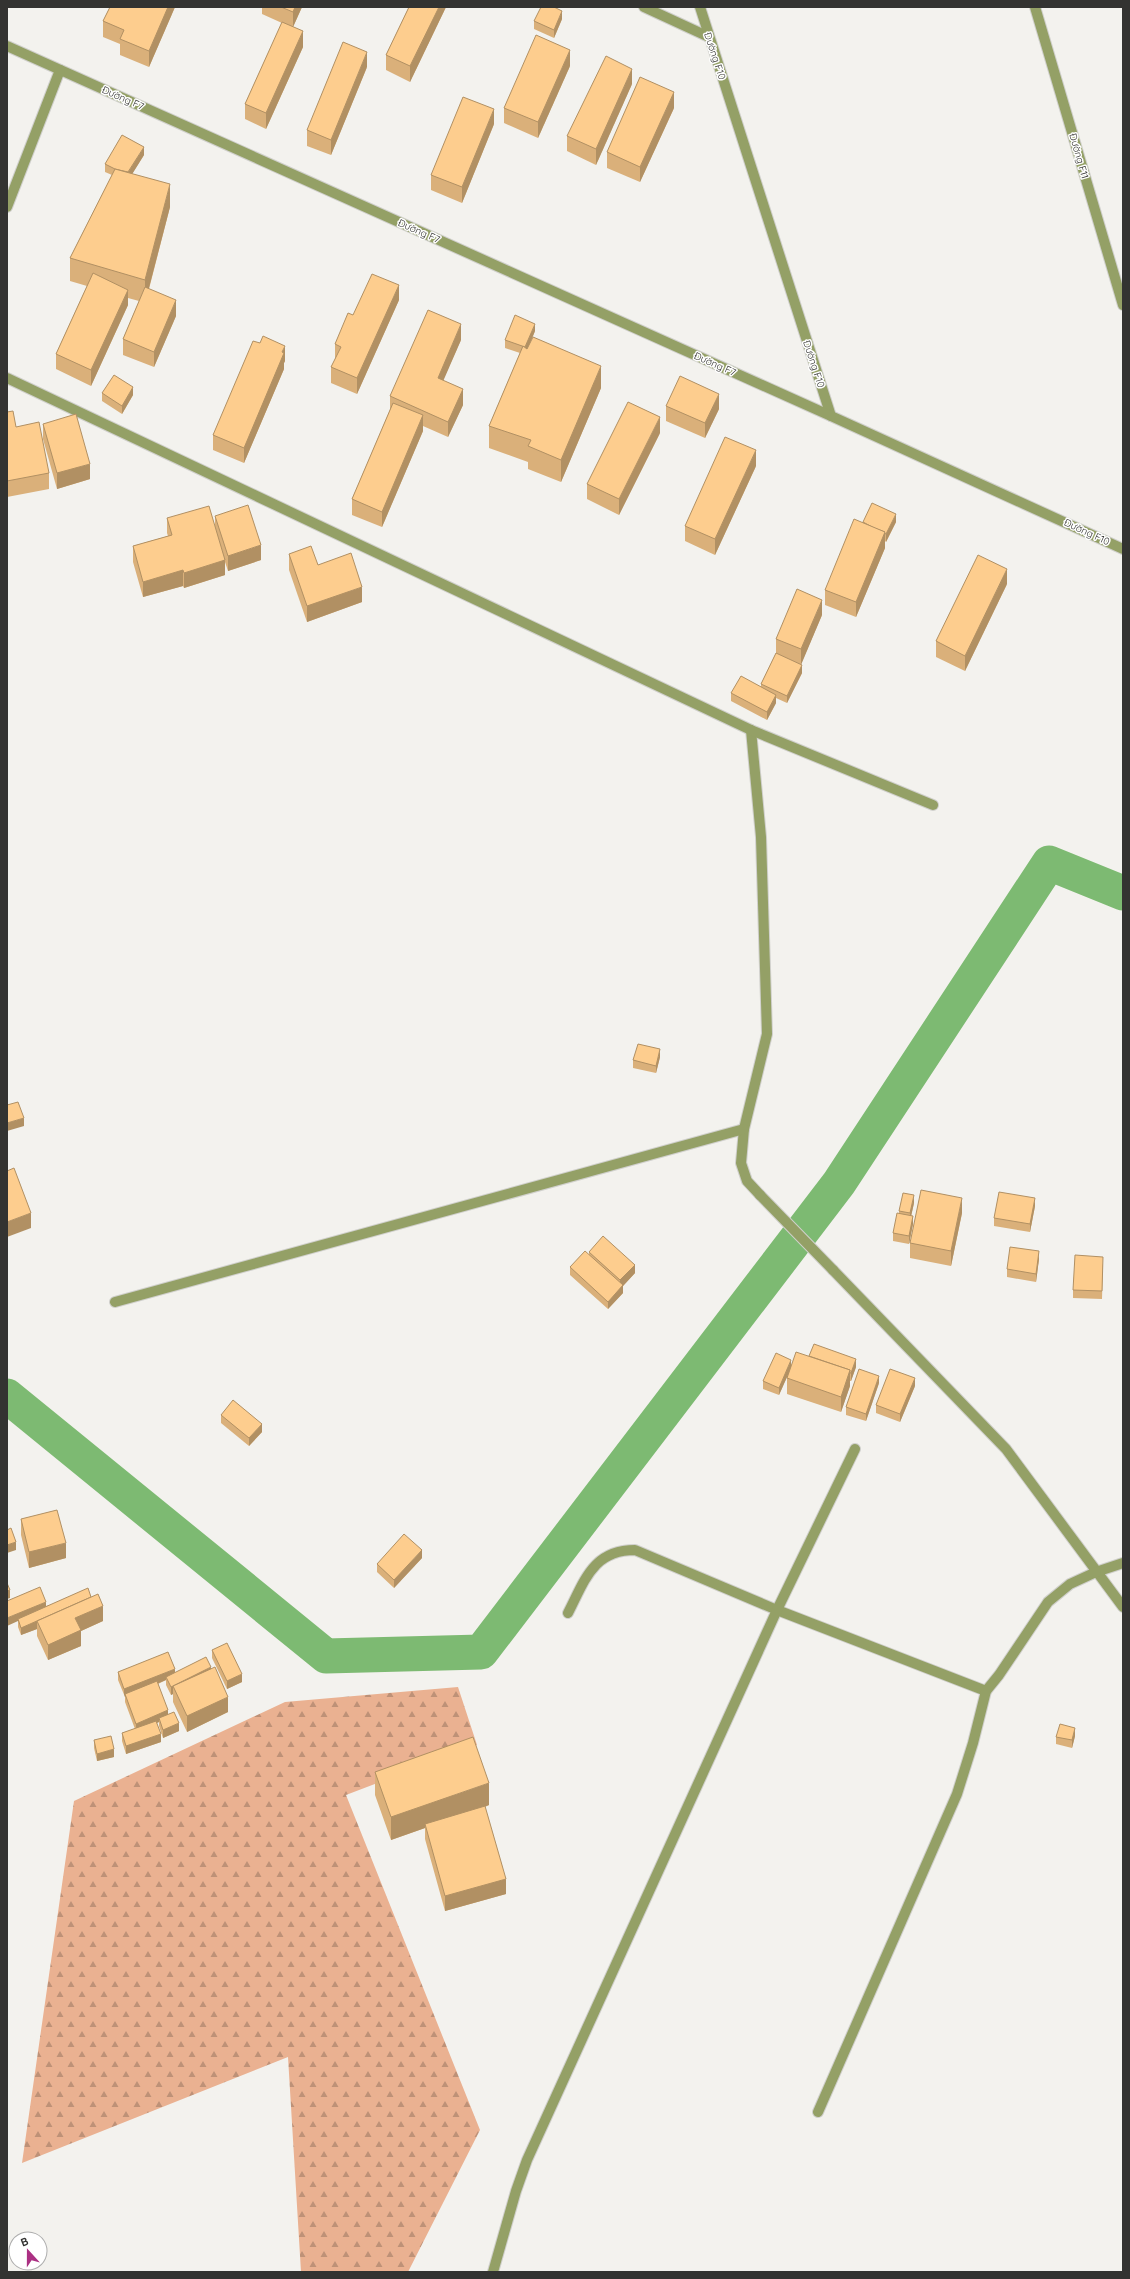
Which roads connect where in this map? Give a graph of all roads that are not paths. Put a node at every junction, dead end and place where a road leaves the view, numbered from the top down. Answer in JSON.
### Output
{"nodes":[{"id":1,"x":644,"y":7,"type":"edge"},
{"id":2,"x":700,"y":7,"type":"edge"},
{"id":3,"x":1035,"y":7,"type":"edge"},
{"id":4,"x":709,"y":37,"type":"junction"},
{"id":5,"x":7,"y":46,"type":"edge"},
{"id":6,"x":60,"y":70,"type":"junction"},
{"id":7,"x":7,"y":207,"type":"edge"},
{"id":8,"x":1123,"y":305,"type":"edge"},
{"id":9,"x":7,"y":378,"type":"edge"},
{"id":10,"x":831,"y":416,"type":"junction"},
{"id":11,"x":1123,"y":549,"type":"edge"},
{"id":12,"x":751,"y":730,"type":"junction"},
{"id":13,"x":933,"y":805,"type":"dead end"},
{"id":14,"x":744,"y":1129,"type":"junction"},
{"id":15,"x":116,"y":1302,"type":"dead end"},
{"id":16,"x":855,"y":1449,"type":"dead end"},
{"id":17,"x":1123,"y":1563,"type":"edge"},
{"id":18,"x":1096,"y":1572,"type":"junction"},
{"id":19,"x":1123,"y":1607,"type":"edge"},
{"id":20,"x":776,"y":1610,"type":"junction"},
{"id":21,"x":568,"y":1613,"type":"dead end"},
{"id":22,"x":986,"y":1691,"type":"junction"},
{"id":23,"x":818,"y":2112,"type":"dead end"},
{"id":24,"x":493,"y":2272,"type":"edge"}],
"edges":[{"from":1,"to":4,"type":"street"},
{"from":2,"to":4,"type":"street","name":"Đường F10"},
{"from":3,"to":8,"type":"street","name":"Đường F11"},
{"from":4,"to":10,"type":"street","name":"Đường F10"},
{"from":5,"to":6,"type":"street","name":"Đường F7"},
{"from":6,"to":7,"type":"street"},
{"from":6,"to":10,"type":"street","name":"Đường F7"},
{"from":9,"to":12,"type":"street"},
{"from":10,"to":11,"type":"street","name":"Đường F10"},
{"from":12,"to":13,"type":"street"},
{"from":12,"to":14,"type":"street"},
{"from":14,"to":15,"type":"street"},
{"from":14,"to":18,"type":"street"},
{"from":16,"to":20,"type":"street"},
{"from":17,"to":18,"type":"street"},
{"from":18,"to":19,"type":"street"},
{"from":18,"to":22,"type":"street"},
{"from":20,"to":21,"type":"street"},
{"from":20,"to":22,"type":"street"},
{"from":20,"to":24,"type":"street"},
{"from":22,"to":23,"type":"street"}]}
